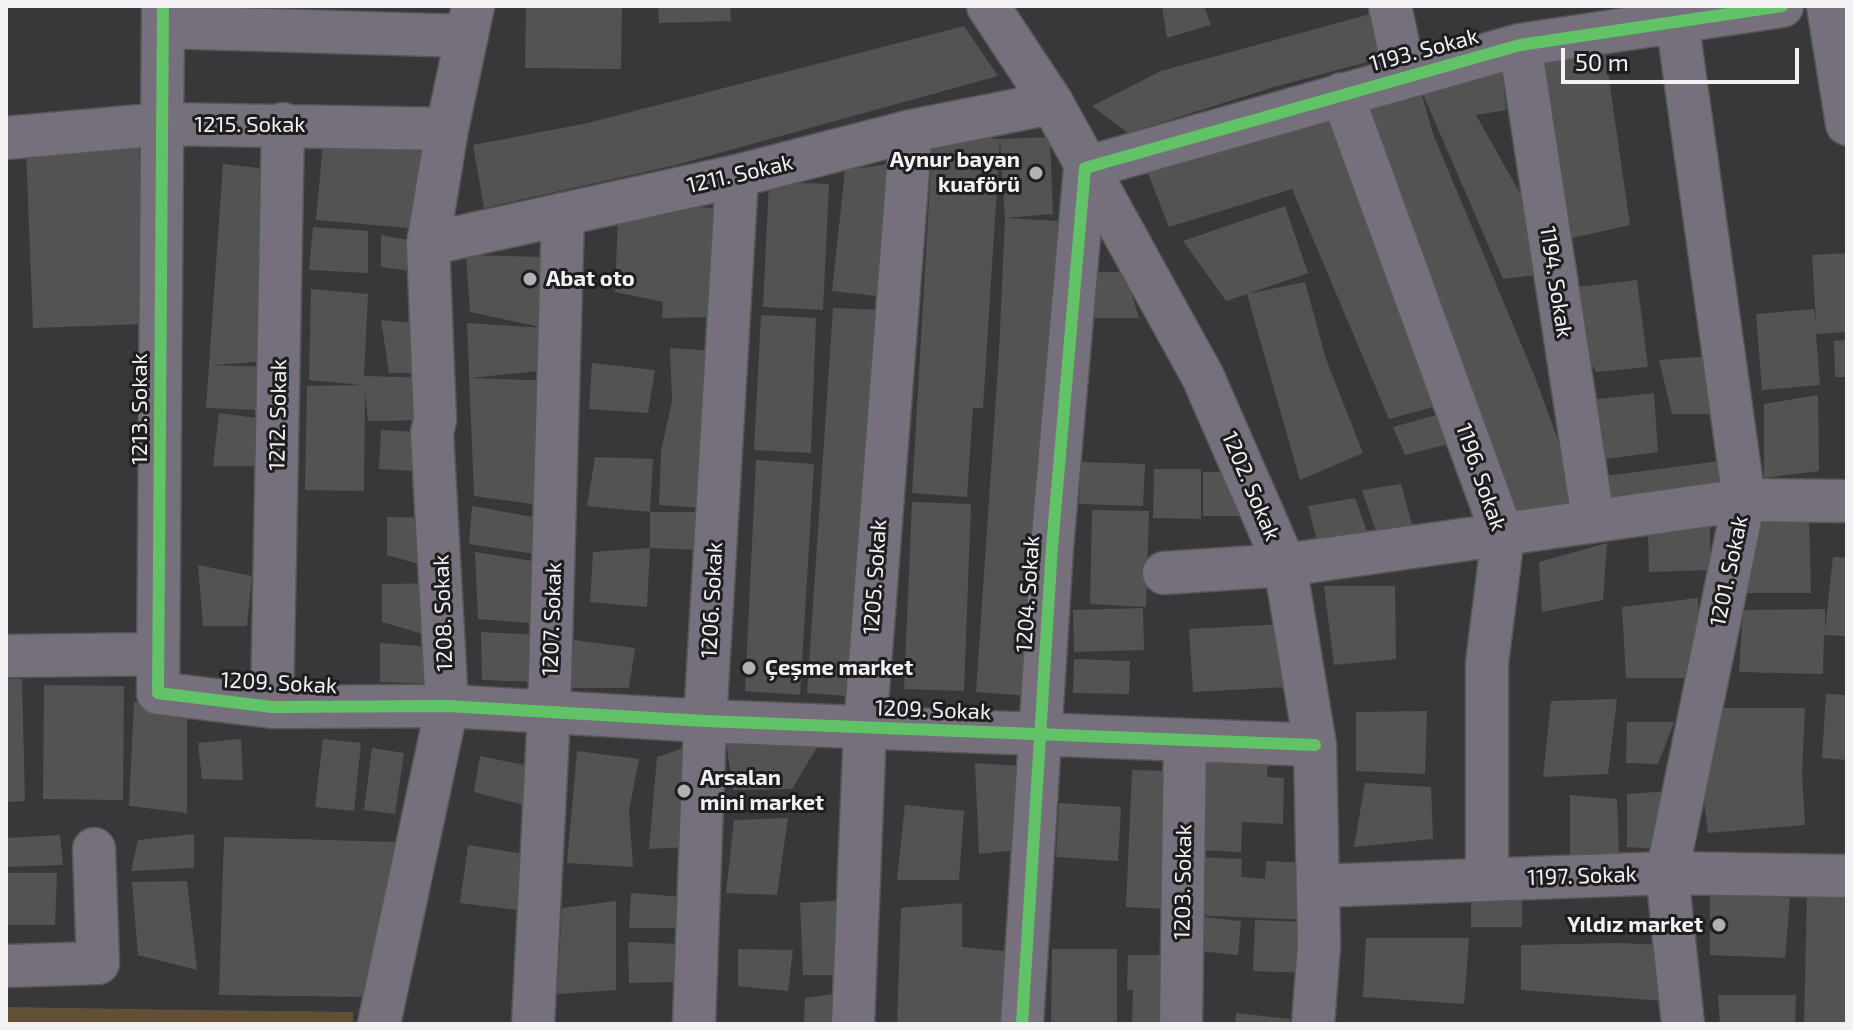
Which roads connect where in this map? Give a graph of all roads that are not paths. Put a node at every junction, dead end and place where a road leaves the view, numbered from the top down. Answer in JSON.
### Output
{"nodes":[{"id":1,"x":988,"y":6,"type":"edge"},
{"id":2,"x":1390,"y":6,"type":"edge"},
{"id":3,"x":1782,"y":6,"type":"edge"},
{"id":4,"x":1828,"y":6,"type":"edge"},
{"id":5,"x":163,"y":17,"type":"edge"},
{"id":6,"x":1677,"y":20,"type":"junction"},
{"id":7,"x":470,"y":21,"type":"edge"},
{"id":8,"x":1520,"y":45,"type":"junction"},
{"id":9,"x":1405,"y":76,"type":"junction"},
{"id":10,"x":1342,"y":94,"type":"junction"},
{"id":11,"x":1052,"y":103,"type":"junction"},
{"id":12,"x":163,"y":124,"type":"junction"},
{"id":13,"x":283,"y":124,"type":"junction"},
{"id":14,"x":1847,"y":124,"type":"edge"},
{"id":15,"x":447,"y":129,"type":"junction"},
{"id":16,"x":911,"y":131,"type":"junction"},
{"id":17,"x":6,"y":138,"type":"edge"},
{"id":18,"x":1085,"y":168,"type":"junction"},
{"id":19,"x":737,"y":176,"type":"junction"},
{"id":20,"x":563,"y":214,"type":"junction"},
{"id":21,"x":428,"y":244,"type":"junction"},
{"id":22,"x":1744,"y":500,"type":"junction"},
{"id":23,"x":1847,"y":501,"type":"edge"},
{"id":24,"x":1593,"y":519,"type":"junction"},
{"id":25,"x":1503,"y":536,"type":"junction"},
{"id":26,"x":1285,"y":565,"type":"junction"},
{"id":27,"x":1164,"y":573,"type":"dead end"},
{"id":28,"x":6,"y":656,"type":"edge"},
{"id":29,"x":158,"y":674,"type":"junction"},
{"id":30,"x":447,"y":706,"type":"junction"},
{"id":31,"x":272,"y":707,"type":"junction"},
{"id":32,"x":549,"y":713,"type":"junction"},
{"id":33,"x":705,"y":721,"type":"junction"},
{"id":34,"x":865,"y":728,"type":"junction"},
{"id":35,"x":1038,"y":734,"type":"junction"},
{"id":36,"x":1185,"y":740,"type":"junction"},
{"id":37,"x":1315,"y":745,"type":"junction"},
{"id":38,"x":94,"y":849,"type":"dead end"},
{"id":39,"x":1667,"y":873,"type":"junction"},
{"id":40,"x":1847,"y":876,"type":"edge"},
{"id":41,"x":1487,"y":880,"type":"junction"},
{"id":42,"x":1318,"y":886,"type":"junction"},
{"id":43,"x":6,"y":966,"type":"edge"},
{"id":44,"x":379,"y":1024,"type":"edge"},
{"id":45,"x":533,"y":1024,"type":"edge"},
{"id":46,"x":694,"y":1024,"type":"edge"},
{"id":47,"x":853,"y":1024,"type":"edge"},
{"id":48,"x":1022,"y":1024,"type":"edge"},
{"id":49,"x":1181,"y":1024,"type":"edge"},
{"id":50,"x":1313,"y":1024,"type":"edge"},
{"id":51,"x":1683,"y":1024,"type":"edge"}],
"edges":[{"from":1,"to":11,"type":"street","name":"1202. Sokak"},
{"from":2,"to":9,"type":"street"},
{"from":3,"to":6,"type":"street","name":"1193. Sokak"},
{"from":4,"to":14,"type":"street"},
{"from":5,"to":7,"type":"street"},
{"from":5,"to":12,"type":"street","name":"1213. Sokak"},
{"from":6,"to":8,"type":"street","name":"1193. Sokak"},
{"from":6,"to":22,"type":"street","name":"1201. Sokak"},
{"from":7,"to":15,"type":"street"},
{"from":8,"to":9,"type":"street","name":"1193. Sokak"},
{"from":8,"to":24,"type":"street","name":"1194. Sokak"},
{"from":9,"to":10,"type":"street","name":"1193. Sokak"},
{"from":10,"to":18,"type":"street","name":"1193. Sokak"},
{"from":10,"to":25,"type":"street","name":"1196. Sokak"},
{"from":11,"to":16,"type":"street","name":"1211. Sokak"},
{"from":11,"to":18,"type":"street","name":"1202. Sokak"},
{"from":12,"to":13,"type":"street","name":"1215. Sokak"},
{"from":12,"to":17,"type":"street","name":"1215. Sokak"},
{"from":12,"to":29,"type":"street","name":"1213. Sokak"},
{"from":13,"to":15,"type":"street","name":"1215. Sokak"},
{"from":13,"to":31,"type":"street","name":"1212. Sokak"},
{"from":15,"to":21,"type":"street","name":"1208. Sokak"},
{"from":16,"to":19,"type":"street","name":"1211. Sokak"},
{"from":16,"to":34,"type":"street","name":"1205. Sokak"},
{"from":18,"to":26,"type":"street","name":"1202. Sokak"},
{"from":18,"to":35,"type":"street","name":"1204. Sokak"},
{"from":19,"to":20,"type":"street","name":"1211. Sokak"},
{"from":19,"to":33,"type":"street","name":"1206. Sokak"},
{"from":20,"to":21,"type":"street","name":"1211. Sokak"},
{"from":20,"to":32,"type":"street","name":"1207. Sokak"},
{"from":21,"to":30,"type":"street","name":"1208. Sokak"},
{"from":22,"to":23,"type":"street"},
{"from":22,"to":24,"type":"street"},
{"from":22,"to":39,"type":"street","name":"1201. Sokak"},
{"from":24,"to":25,"type":"street"},
{"from":25,"to":26,"type":"street"},
{"from":25,"to":41,"type":"street","name":"1196. Sokak"},
{"from":26,"to":27,"type":"street"},
{"from":26,"to":37,"type":"street","name":"1202. Sokak"},
{"from":28,"to":29,"type":"street","name":"1209. Sokak"},
{"from":29,"to":31,"type":"street","name":"1209. Sokak"},
{"from":30,"to":31,"type":"street","name":"1209. Sokak"},
{"from":30,"to":32,"type":"street","name":"1209. Sokak"},
{"from":30,"to":44,"type":"street","name":"1208. Sokak"},
{"from":32,"to":33,"type":"street","name":"1209. Sokak"},
{"from":32,"to":45,"type":"street","name":"1207. Sokak"},
{"from":33,"to":34,"type":"street","name":"1209. Sokak"},
{"from":33,"to":46,"type":"street","name":"1206. Sokak"},
{"from":34,"to":35,"type":"street","name":"1209. Sokak"},
{"from":34,"to":47,"type":"street","name":"1205. Sokak"},
{"from":35,"to":36,"type":"street","name":"1209. Sokak"},
{"from":35,"to":48,"type":"street","name":"1204. Sokak"},
{"from":36,"to":37,"type":"street","name":"1209. Sokak"},
{"from":36,"to":49,"type":"street","name":"1203. Sokak"},
{"from":37,"to":42,"type":"street","name":"1202. Sokak"},
{"from":38,"to":43,"type":"street"},
{"from":39,"to":40,"type":"street","name":"1197. Sokak"},
{"from":39,"to":41,"type":"street","name":"1197. Sokak"},
{"from":39,"to":51,"type":"street","name":"1201. Sokak"},
{"from":41,"to":42,"type":"street","name":"1197. Sokak"},
{"from":42,"to":50,"type":"street","name":"1202. Sokak"}]}
